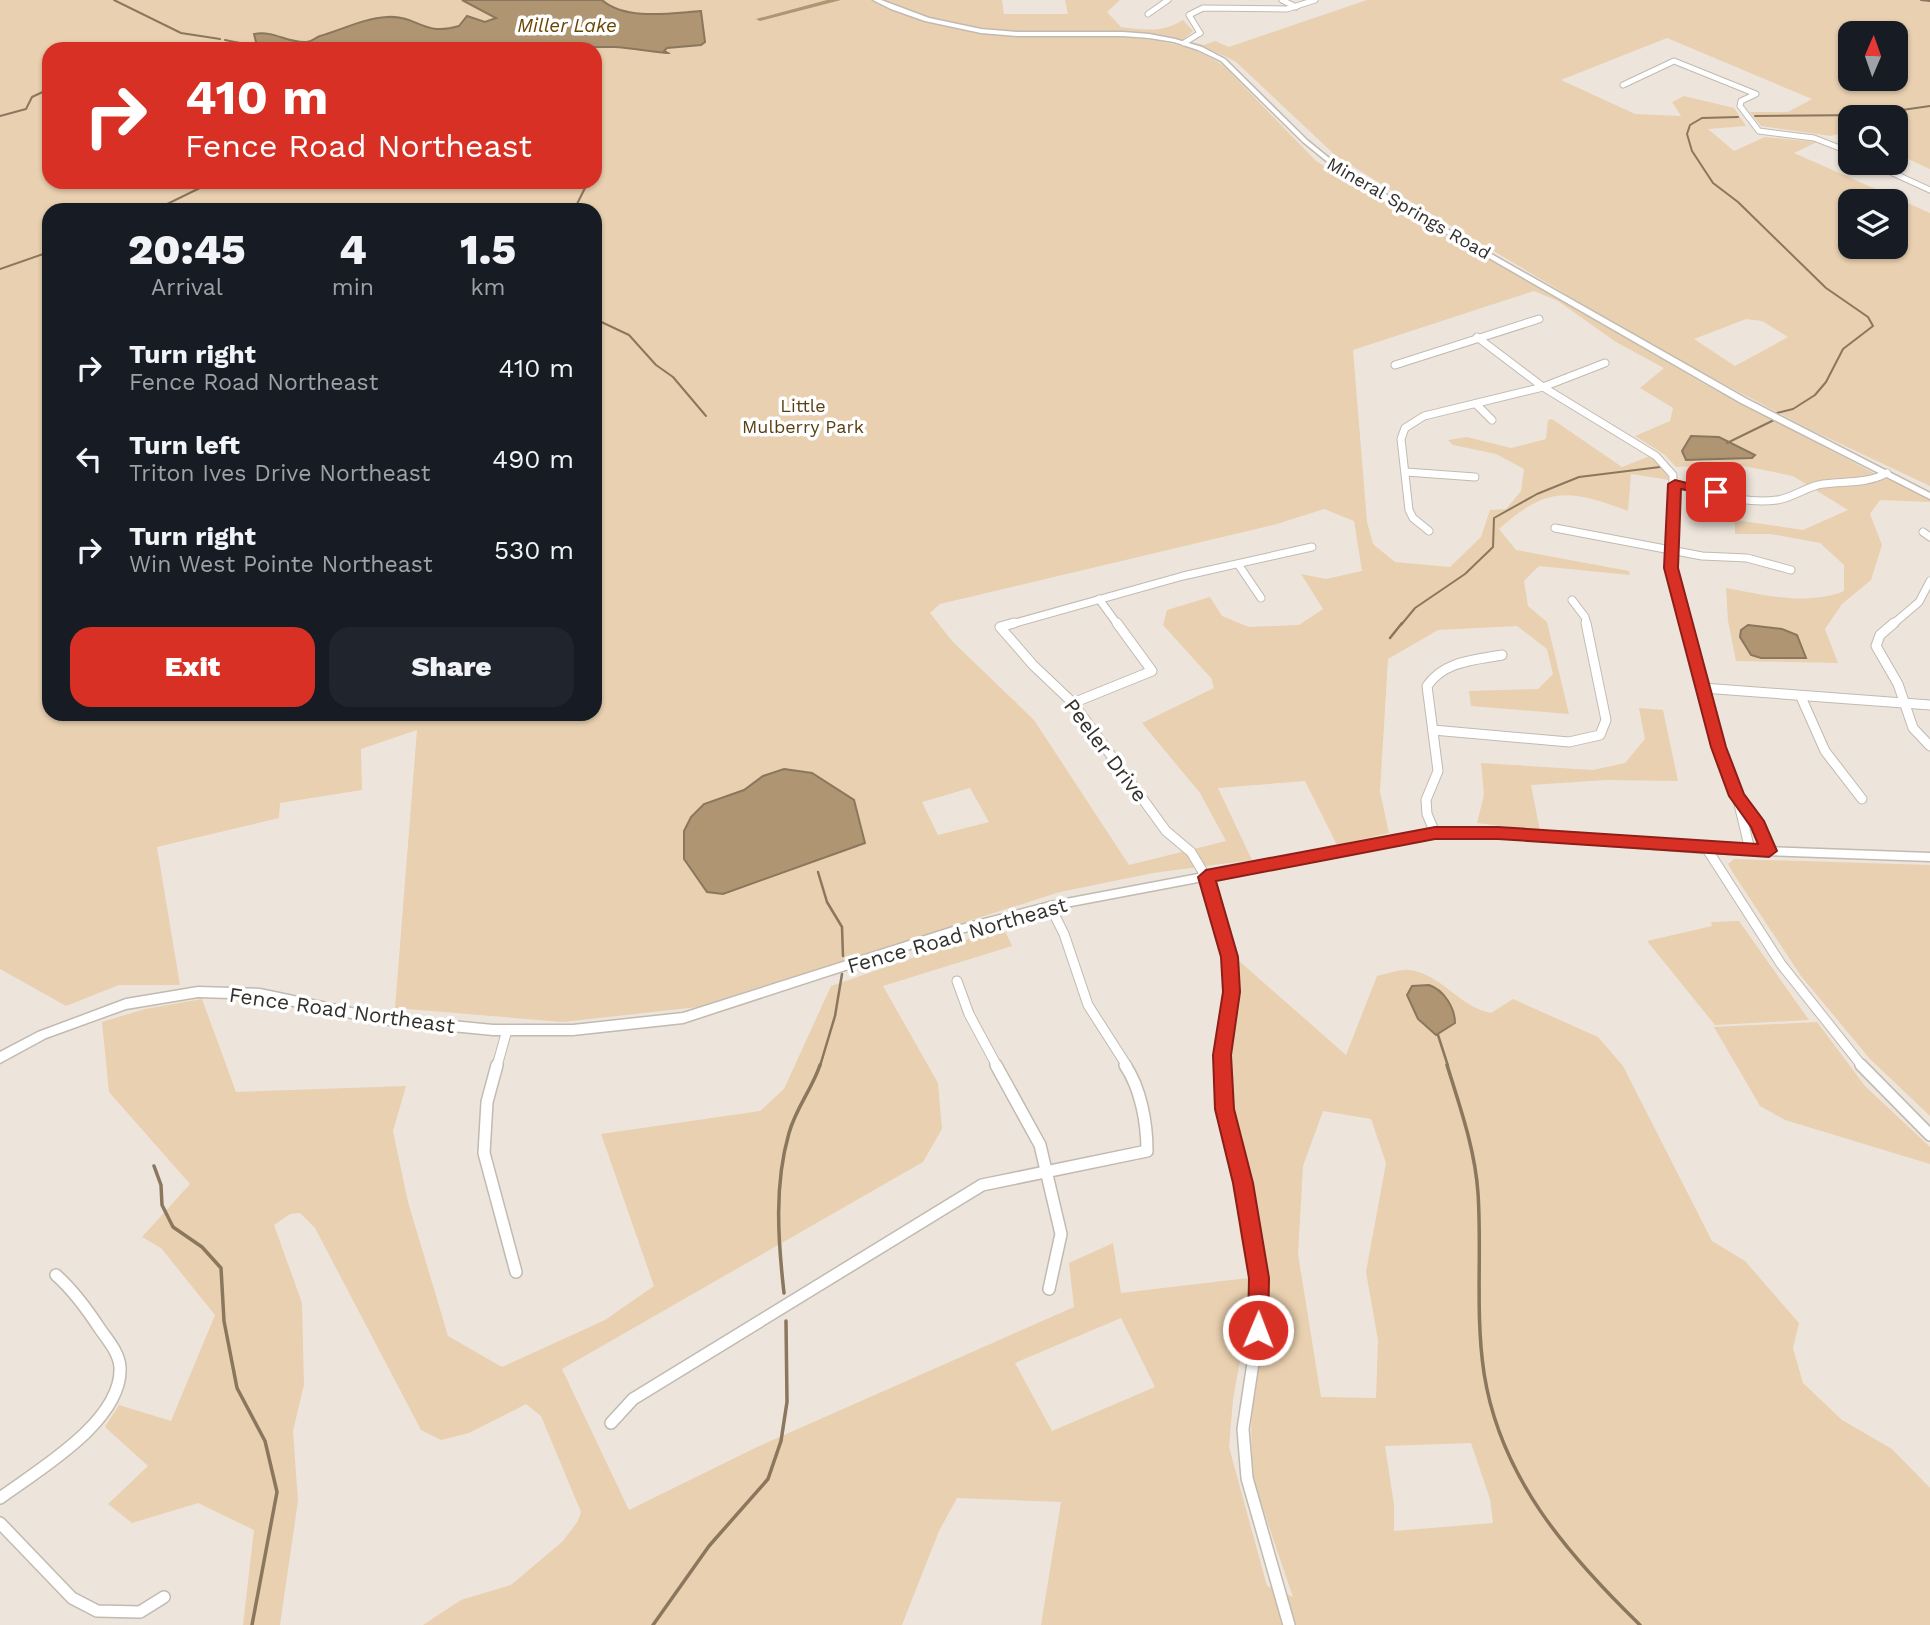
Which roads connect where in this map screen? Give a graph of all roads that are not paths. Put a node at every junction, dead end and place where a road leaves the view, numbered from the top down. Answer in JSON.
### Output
{"nodes":[{"id":1,"x":876,"y":0,"type":"edge"},
{"id":2,"x":1168,"y":0,"type":"edge"},
{"id":3,"x":1282,"y":0,"type":"edge"},
{"id":4,"x":1315,"y":0,"type":"edge"},
{"id":5,"x":1296,"y":7,"type":"junction"},
{"id":6,"x":1148,"y":14,"type":"dead end"},
{"id":7,"x":1200,"y":33,"type":"junction"},
{"id":8,"x":1184,"y":43,"type":"junction"},
{"id":9,"x":1194,"y":45,"type":"junction"},
{"id":10,"x":1623,"y":85,"type":"dead end"},
{"id":11,"x":1838,"y":147,"type":"edge"},
{"id":12,"x":1897,"y":175,"type":"edge"},
{"id":13,"x":1930,"y":190,"type":"edge"},
{"id":14,"x":1539,"y":318,"type":"dead end"},
{"id":15,"x":1477,"y":337,"type":"junction"},
{"id":16,"x":1605,"y":363,"type":"dead end"},
{"id":17,"x":1395,"y":365,"type":"dead end"},
{"id":18,"x":1543,"y":387,"type":"junction"},
{"id":19,"x":1476,"y":404,"type":"junction"},
{"id":20,"x":1492,"y":419,"type":"dead end"},
{"id":21,"x":1877,"y":468,"type":"junction"},
{"id":22,"x":1406,"y":472,"type":"junction"},
{"id":23,"x":1888,"y":473,"type":"junction"},
{"id":24,"x":1475,"y":477,"type":"dead end"},
{"id":25,"x":1865,"y":481,"type":"junction"},
{"id":26,"x":1675,"y":484,"type":"junction"},
{"id":27,"x":1930,"y":496,"type":"edge"},
{"id":28,"x":1555,"y":528,"type":"dead end"},
{"id":29,"x":1429,"y":531,"type":"dead end"},
{"id":30,"x":1312,"y":547,"type":"dead end"},
{"id":31,"x":1670,"y":550,"type":"junction"},
{"id":32,"x":1238,"y":564,"type":"junction"},
{"id":33,"x":1791,"y":570,"type":"dead end"},
{"id":34,"x":1930,"y":581,"type":"edge"},
{"id":35,"x":1261,"y":598,"type":"dead end"},
{"id":36,"x":1099,"y":599,"type":"junction"},
{"id":37,"x":1572,"y":600,"type":"dead end"},
{"id":38,"x":1502,"y":655,"type":"dead end"},
{"id":39,"x":1703,"y":688,"type":"junction"},
{"id":40,"x":1801,"y":697,"type":"junction"},
{"id":41,"x":1073,"y":703,"type":"junction"},
{"id":42,"x":1905,"y":705,"type":"junction"},
{"id":43,"x":1930,"y":705,"type":"edge"},
{"id":44,"x":1433,"y":730,"type":"junction"},
{"id":45,"x":1930,"y":746,"type":"edge"},
{"id":46,"x":1737,"y":796,"type":"junction"},
{"id":47,"x":1862,"y":799,"type":"dead end"},
{"id":48,"x":1435,"y":833,"type":"junction"},
{"id":49,"x":1707,"y":849,"type":"junction"},
{"id":50,"x":1750,"y":850,"type":"junction"},
{"id":51,"x":1769,"y":851,"type":"junction"},
{"id":52,"x":1930,"y":857,"type":"edge"},
{"id":53,"x":1206,"y":877,"type":"junction"},
{"id":54,"x":1050,"y":906,"type":"junction"},
{"id":55,"x":957,"y":981,"type":"dead end"},
{"id":56,"x":507,"y":1030,"type":"junction"},
{"id":57,"x":0,"y":1058,"type":"edge"},
{"id":58,"x":1930,"y":1135,"type":"edge"},
{"id":59,"x":1045,"y":1171,"type":"junction"},
{"id":60,"x":516,"y":1272,"type":"dead end"},
{"id":61,"x":56,"y":1275,"type":"dead end"},
{"id":62,"x":1049,"y":1289,"type":"dead end"},
{"id":63,"x":611,"y":1423,"type":"dead end"},
{"id":64,"x":0,"y":1498,"type":"edge"},
{"id":65,"x":0,"y":1523,"type":"edge"},
{"id":66,"x":164,"y":1597,"type":"dead end"},
{"id":67,"x":1289,"y":1625,"type":"edge"}],
"edges":[{"from":1,"to":8,"type":"street","name":"Mineral Springs Road"},
{"from":2,"to":6,"type":"street"},
{"from":3,"to":5,"type":"street"},
{"from":4,"to":5,"type":"street"},
{"from":5,"to":7,"type":"street"},
{"from":7,"to":8,"type":"street"},
{"from":7,"to":9,"type":"street"},
{"from":8,"to":9,"type":"street","name":"Mineral Springs Road"},
{"from":9,"to":21,"type":"street","name":"Mineral Springs Road"},
{"from":10,"to":11,"type":"street"},
{"from":12,"to":13,"type":"street"},
{"from":14,"to":15,"type":"street"},
{"from":15,"to":17,"type":"street"},
{"from":15,"to":18,"type":"street"},
{"from":16,"to":18,"type":"street"},
{"from":18,"to":19,"type":"street"},
{"from":18,"to":26,"type":"street"},
{"from":19,"to":20,"type":"street"},
{"from":19,"to":22,"type":"street"},
{"from":21,"to":23,"type":"street","name":"Mineral Springs Road"},
{"from":21,"to":25,"type":"street"},
{"from":22,"to":24,"type":"street"},
{"from":22,"to":29,"type":"street"},
{"from":23,"to":25,"type":"street"},
{"from":23,"to":27,"type":"street","name":"Mineral Springs Road"},
{"from":25,"to":26,"type":"street"},
{"from":26,"to":31,"type":"street"},
{"from":28,"to":31,"type":"street"},
{"from":30,"to":32,"type":"street"},
{"from":31,"to":33,"type":"street"},
{"from":31,"to":39,"type":"street"},
{"from":32,"to":35,"type":"street"},
{"from":32,"to":36,"type":"street"},
{"from":34,"to":42,"type":"street"},
{"from":36,"to":41,"type":"street"},
{"from":36,"to":41,"type":"street","name":"Peeler Drive"},
{"from":37,"to":44,"type":"street"},
{"from":38,"to":44,"type":"street"},
{"from":39,"to":40,"type":"street"},
{"from":39,"to":46,"type":"street"},
{"from":40,"to":42,"type":"street"},
{"from":40,"to":47,"type":"street"},
{"from":41,"to":53,"type":"street","name":"Peeler Drive"},
{"from":42,"to":43,"type":"street"},
{"from":42,"to":45,"type":"street"},
{"from":44,"to":48,"type":"street"},
{"from":46,"to":50,"type":"street"},
{"from":46,"to":51,"type":"street"},
{"from":48,"to":49,"type":"street","name":"Fence Road Northeast"},
{"from":48,"to":53,"type":"street","name":"Fence Road Northeast"},
{"from":49,"to":50,"type":"street","name":"Fence Road Northeast"},
{"from":49,"to":58,"type":"street"},
{"from":50,"to":51,"type":"street","name":"Fence Road Northeast"},
{"from":51,"to":52,"type":"street","name":"Fence Road Northeast"},
{"from":53,"to":54,"type":"street","name":"Fence Road Northeast"},
{"from":53,"to":67,"type":"street","name":"Peeler Drive"},
{"from":54,"to":56,"type":"street","name":"Fence Road Northeast"},
{"from":54,"to":59,"type":"street"},
{"from":55,"to":59,"type":"street"},
{"from":56,"to":57,"type":"street","name":"Fence Road Northeast"},
{"from":56,"to":60,"type":"street"},
{"from":59,"to":62,"type":"street"},
{"from":59,"to":63,"type":"street"},
{"from":61,"to":64,"type":"street"},
{"from":65,"to":66,"type":"street"}]}
